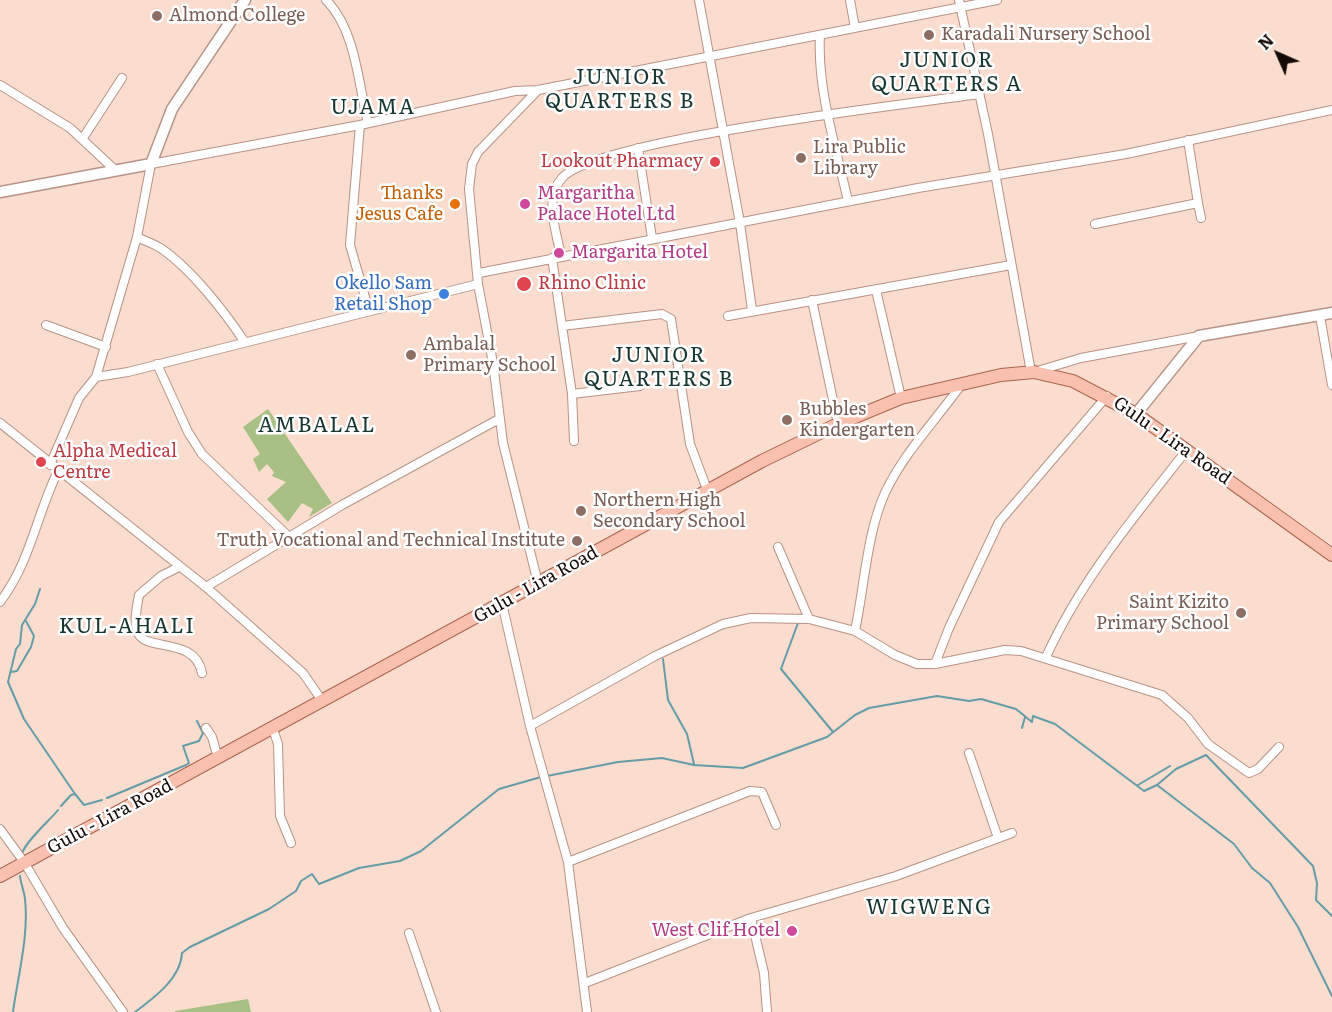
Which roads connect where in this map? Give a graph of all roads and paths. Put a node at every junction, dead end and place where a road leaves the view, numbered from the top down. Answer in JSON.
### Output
{"nodes":[{"id":1,"x":245,"y":0,"type":"edge"},
{"id":2,"x":326,"y":0,"type":"edge"},
{"id":3,"x":699,"y":0,"type":"edge"},
{"id":4,"x":850,"y":0,"type":"edge"},
{"id":5,"x":997,"y":0,"type":"edge"},
{"id":6,"x":960,"y":4,"type":"edge"},
{"id":7,"x":855,"y":28,"type":"junction"},
{"id":8,"x":820,"y":35,"type":"junction"},
{"id":9,"x":709,"y":55,"type":"junction"},
{"id":10,"x":122,"y":78,"type":"dead end"},
{"id":11,"x":0,"y":85,"type":"edge"},
{"id":12,"x":538,"y":90,"type":"junction"},
{"id":13,"x":515,"y":91,"type":"junction"},
{"id":14,"x":979,"y":94,"type":"junction"},
{"id":15,"x":521,"y":107,"type":"junction"},
{"id":16,"x":1332,"y":110,"type":"edge"},
{"id":17,"x":828,"y":115,"type":"junction"},
{"id":18,"x":364,"y":124,"type":"junction"},
{"id":19,"x":723,"y":132,"type":"junction"},
{"id":20,"x":83,"y":138,"type":"junction"},
{"id":21,"x":1188,"y":141,"type":"junction"},
{"id":22,"x":638,"y":148,"type":"junction"},
{"id":23,"x":151,"y":164,"type":"junction"},
{"id":24,"x":114,"y":170,"type":"junction"},
{"id":25,"x":995,"y":175,"type":"junction"},
{"id":26,"x":0,"y":192,"type":"edge"},
{"id":27,"x":848,"y":201,"type":"junction"},
{"id":28,"x":1198,"y":203,"type":"junction"},
{"id":29,"x":1201,"y":218,"type":"dead end"},
{"id":30,"x":740,"y":223,"type":"junction"},
{"id":31,"x":1095,"y":224,"type":"dead end"},
{"id":32,"x":136,"y":237,"type":"junction"},
{"id":33,"x":652,"y":238,"type":"junction"},
{"id":34,"x":561,"y":256,"type":"junction"},
{"id":35,"x":552,"y":258,"type":"junction"},
{"id":36,"x":1011,"y":265,"type":"junction"},
{"id":37,"x":479,"y":273,"type":"junction"},
{"id":38,"x":478,"y":284,"type":"junction"},
{"id":39,"x":876,"y":290,"type":"junction"},
{"id":40,"x":812,"y":300,"type":"junction"},
{"id":41,"x":752,"y":310,"type":"junction"},
{"id":42,"x":369,"y":311,"type":"junction"},
{"id":43,"x":1332,"y":313,"type":"edge"},
{"id":44,"x":728,"y":316,"type":"dead end"},
{"id":45,"x":1320,"y":316,"type":"junction"},
{"id":46,"x":46,"y":325,"type":"dead end"},
{"id":47,"x":562,"y":326,"type":"junction"},
{"id":48,"x":1199,"y":336,"type":"junction"},
{"id":49,"x":244,"y":342,"type":"junction"},
{"id":50,"x":106,"y":347,"type":"junction"},
{"id":51,"x":157,"y":364,"type":"junction"},
{"id":52,"x":1033,"y":372,"type":"junction"},
{"id":53,"x":96,"y":377,"type":"junction"},
{"id":54,"x":962,"y":384,"type":"junction"},
{"id":55,"x":1332,"y":385,"type":"edge"},
{"id":56,"x":640,"y":386,"type":"dead end"},
{"id":57,"x":572,"y":394,"type":"junction"},
{"id":58,"x":1107,"y":396,"type":"junction"},
{"id":59,"x":901,"y":398,"type":"junction"},
{"id":60,"x":1136,"y":414,"type":"junction"},
{"id":61,"x":499,"y":418,"type":"junction"},
{"id":62,"x":0,"y":423,"type":"edge"},
{"id":63,"x":838,"y":424,"type":"junction"},
{"id":64,"x":574,"y":441,"type":"dead end"},
{"id":65,"x":1186,"y":451,"type":"junction"},
{"id":66,"x":50,"y":465,"type":"junction"},
{"id":67,"x":58,"y":471,"type":"junction"},
{"id":68,"x":708,"y":492,"type":"junction"},
{"id":69,"x":289,"y":537,"type":"junction"},
{"id":70,"x":778,"y":548,"type":"dead end"},
{"id":71,"x":1332,"y":555,"type":"edge"},
{"id":72,"x":179,"y":567,"type":"junction"},
{"id":73,"x":538,"y":582,"type":"junction"},
{"id":74,"x":206,"y":588,"type":"junction"},
{"id":75,"x":0,"y":602,"type":"edge"},
{"id":76,"x":502,"y":603,"type":"junction"},
{"id":77,"x":809,"y":619,"type":"junction"},
{"id":78,"x":855,"y":632,"type":"junction"},
{"id":79,"x":1046,"y":657,"type":"junction"},
{"id":80,"x":935,"y":664,"type":"junction"},
{"id":81,"x":202,"y":674,"type":"dead end"},
{"id":82,"x":323,"y":702,"type":"junction"},
{"id":83,"x":530,"y":726,"type":"junction"},
{"id":84,"x":273,"y":729,"type":"junction"},
{"id":85,"x":208,"y":730,"type":"dead end"},
{"id":86,"x":1279,"y":747,"type":"dead end"},
{"id":87,"x":969,"y":753,"type":"dead end"},
{"id":88,"x":218,"y":758,"type":"junction"},
{"id":89,"x":776,"y":825,"type":"dead end"},
{"id":90,"x":0,"y":829,"type":"edge"},
{"id":91,"x":1012,"y":832,"type":"dead end"},
{"id":92,"x":998,"y":838,"type":"junction"},
{"id":93,"x":291,"y":843,"type":"dead end"},
{"id":94,"x":24,"y":862,"type":"junction"},
{"id":95,"x":568,"y":862,"type":"junction"},
{"id":96,"x":0,"y":876,"type":"edge"},
{"id":97,"x":751,"y":918,"type":"junction"},
{"id":98,"x":409,"y":933,"type":"dead end"},
{"id":99,"x":585,"y":983,"type":"junction"},
{"id":100,"x":123,"y":1012,"type":"edge"},
{"id":101,"x":436,"y":1012,"type":"edge"},
{"id":102,"x":587,"y":1012,"type":"edge"},
{"id":103,"x":767,"y":1012,"type":"edge"}],
"edges":[{"from":1,"to":23,"type":"street"},
{"from":2,"to":18,"type":"street"},
{"from":3,"to":9,"type":"street"},
{"from":4,"to":7,"type":"street"},
{"from":5,"to":6,"type":"street"},
{"from":6,"to":7,"type":"street"},
{"from":6,"to":14,"type":"street"},
{"from":7,"to":8,"type":"street"},
{"from":8,"to":9,"type":"street"},
{"from":8,"to":17,"type":"street"},
{"from":9,"to":12,"type":"street"},
{"from":9,"to":19,"type":"street"},
{"from":10,"to":20,"type":"street"},
{"from":11,"to":20,"type":"street"},
{"from":12,"to":13,"type":"street"},
{"from":12,"to":15,"type":"street"},
{"from":13,"to":15,"type":"street"},
{"from":13,"to":18,"type":"street"},
{"from":14,"to":17,"type":"street"},
{"from":14,"to":25,"type":"street"},
{"from":15,"to":37,"type":"street"},
{"from":16,"to":21,"type":"street"},
{"from":17,"to":19,"type":"street"},
{"from":17,"to":27,"type":"street"},
{"from":18,"to":23,"type":"street"},
{"from":18,"to":42,"type":"street"},
{"from":19,"to":22,"type":"street"},
{"from":19,"to":30,"type":"street"},
{"from":20,"to":24,"type":"street"},
{"from":21,"to":25,"type":"street"},
{"from":21,"to":28,"type":"street"},
{"from":22,"to":33,"type":"street"},
{"from":22,"to":34,"type":"street"},
{"from":23,"to":24,"type":"street"},
{"from":23,"to":32,"type":"street"},
{"from":24,"to":26,"type":"street"},
{"from":25,"to":27,"type":"street"},
{"from":25,"to":36,"type":"street"},
{"from":27,"to":30,"type":"street"},
{"from":28,"to":29,"type":"street"},
{"from":28,"to":31,"type":"street"},
{"from":30,"to":33,"type":"street"},
{"from":30,"to":41,"type":"street"},
{"from":32,"to":49,"type":"street"},
{"from":32,"to":50,"type":"street"},
{"from":33,"to":34,"type":"street"},
{"from":34,"to":35,"type":"street"},
{"from":35,"to":37,"type":"street"},
{"from":35,"to":47,"type":"street"},
{"from":36,"to":39,"type":"street"},
{"from":36,"to":52,"type":"street"},
{"from":37,"to":38,"type":"street"},
{"from":38,"to":42,"type":"street"},
{"from":38,"to":61,"type":"street"},
{"from":39,"to":40,"type":"street"},
{"from":39,"to":59,"type":"street"},
{"from":40,"to":41,"type":"street"},
{"from":40,"to":63,"type":"street"},
{"from":41,"to":44,"type":"street"},
{"from":42,"to":49,"type":"street"},
{"from":43,"to":45,"type":"street"},
{"from":45,"to":48,"type":"street"},
{"from":45,"to":55,"type":"street"},
{"from":46,"to":50,"type":"street"},
{"from":47,"to":57,"type":"street"},
{"from":47,"to":68,"type":"street"},
{"from":48,"to":52,"type":"street"},
{"from":48,"to":60,"type":"street"},
{"from":49,"to":51,"type":"street"},
{"from":50,"to":53,"type":"street"},
{"from":51,"to":53,"type":"street"},
{"from":51,"to":69,"type":"street"},
{"from":52,"to":54,"type":"main road","name":"Gulu - Lira Road"},
{"from":52,"to":58,"type":"main road","name":"Gulu - Lira Road"},
{"from":53,"to":66,"type":"street"},
{"from":54,"to":59,"type":"main road","name":"Gulu - Lira Road"},
{"from":54,"to":78,"type":"street"},
{"from":56,"to":57,"type":"street"},
{"from":57,"to":64,"type":"street"},
{"from":58,"to":60,"type":"main road","name":"Gulu - Lira Road"},
{"from":58,"to":80,"type":"street"},
{"from":59,"to":63,"type":"main road","name":"Gulu - Lira Road"},
{"from":60,"to":65,"type":"main road","name":"Gulu - Lira Road"},
{"from":61,"to":69,"type":"street"},
{"from":61,"to":73,"type":"street"},
{"from":62,"to":66,"type":"street"},
{"from":63,"to":68,"type":"main road","name":"Gulu - Lira Road"},
{"from":65,"to":71,"type":"main road","name":"Gulu - Lira Road"},
{"from":65,"to":79,"type":"street"},
{"from":66,"to":67,"type":"street"},
{"from":67,"to":72,"type":"street"},
{"from":67,"to":75,"type":"street"},
{"from":68,"to":73,"type":"main road","name":"Gulu - Lira Road"},
{"from":69,"to":74,"type":"street"},
{"from":70,"to":77,"type":"street"},
{"from":72,"to":74,"type":"street"},
{"from":72,"to":81,"type":"street"},
{"from":73,"to":76,"type":"main road","name":"Gulu - Lira Road"},
{"from":74,"to":82,"type":"street"},
{"from":76,"to":82,"type":"main road","name":"Gulu - Lira Road"},
{"from":76,"to":83,"type":"street"},
{"from":77,"to":78,"type":"street"},
{"from":77,"to":83,"type":"street"},
{"from":78,"to":80,"type":"street"},
{"from":79,"to":80,"type":"street"},
{"from":79,"to":86,"type":"street"},
{"from":82,"to":84,"type":"main road","name":"Gulu - Lira Road"},
{"from":83,"to":95,"type":"street"},
{"from":84,"to":88,"type":"main road","name":"Gulu - Lira Road"},
{"from":84,"to":93,"type":"street"},
{"from":85,"to":88,"type":"street"},
{"from":87,"to":92,"type":"street"},
{"from":88,"to":94,"type":"main road","name":"Gulu - Lira Road"},
{"from":89,"to":95,"type":"street"},
{"from":90,"to":94,"type":"street"},
{"from":91,"to":92,"type":"street"},
{"from":92,"to":97,"type":"street"},
{"from":94,"to":96,"type":"main road","name":"Gulu - Lira Road"},
{"from":94,"to":100,"type":"street"},
{"from":95,"to":99,"type":"street"},
{"from":97,"to":99,"type":"street"},
{"from":97,"to":103,"type":"street"},
{"from":98,"to":101,"type":"street"},
{"from":99,"to":102,"type":"street"}]}
